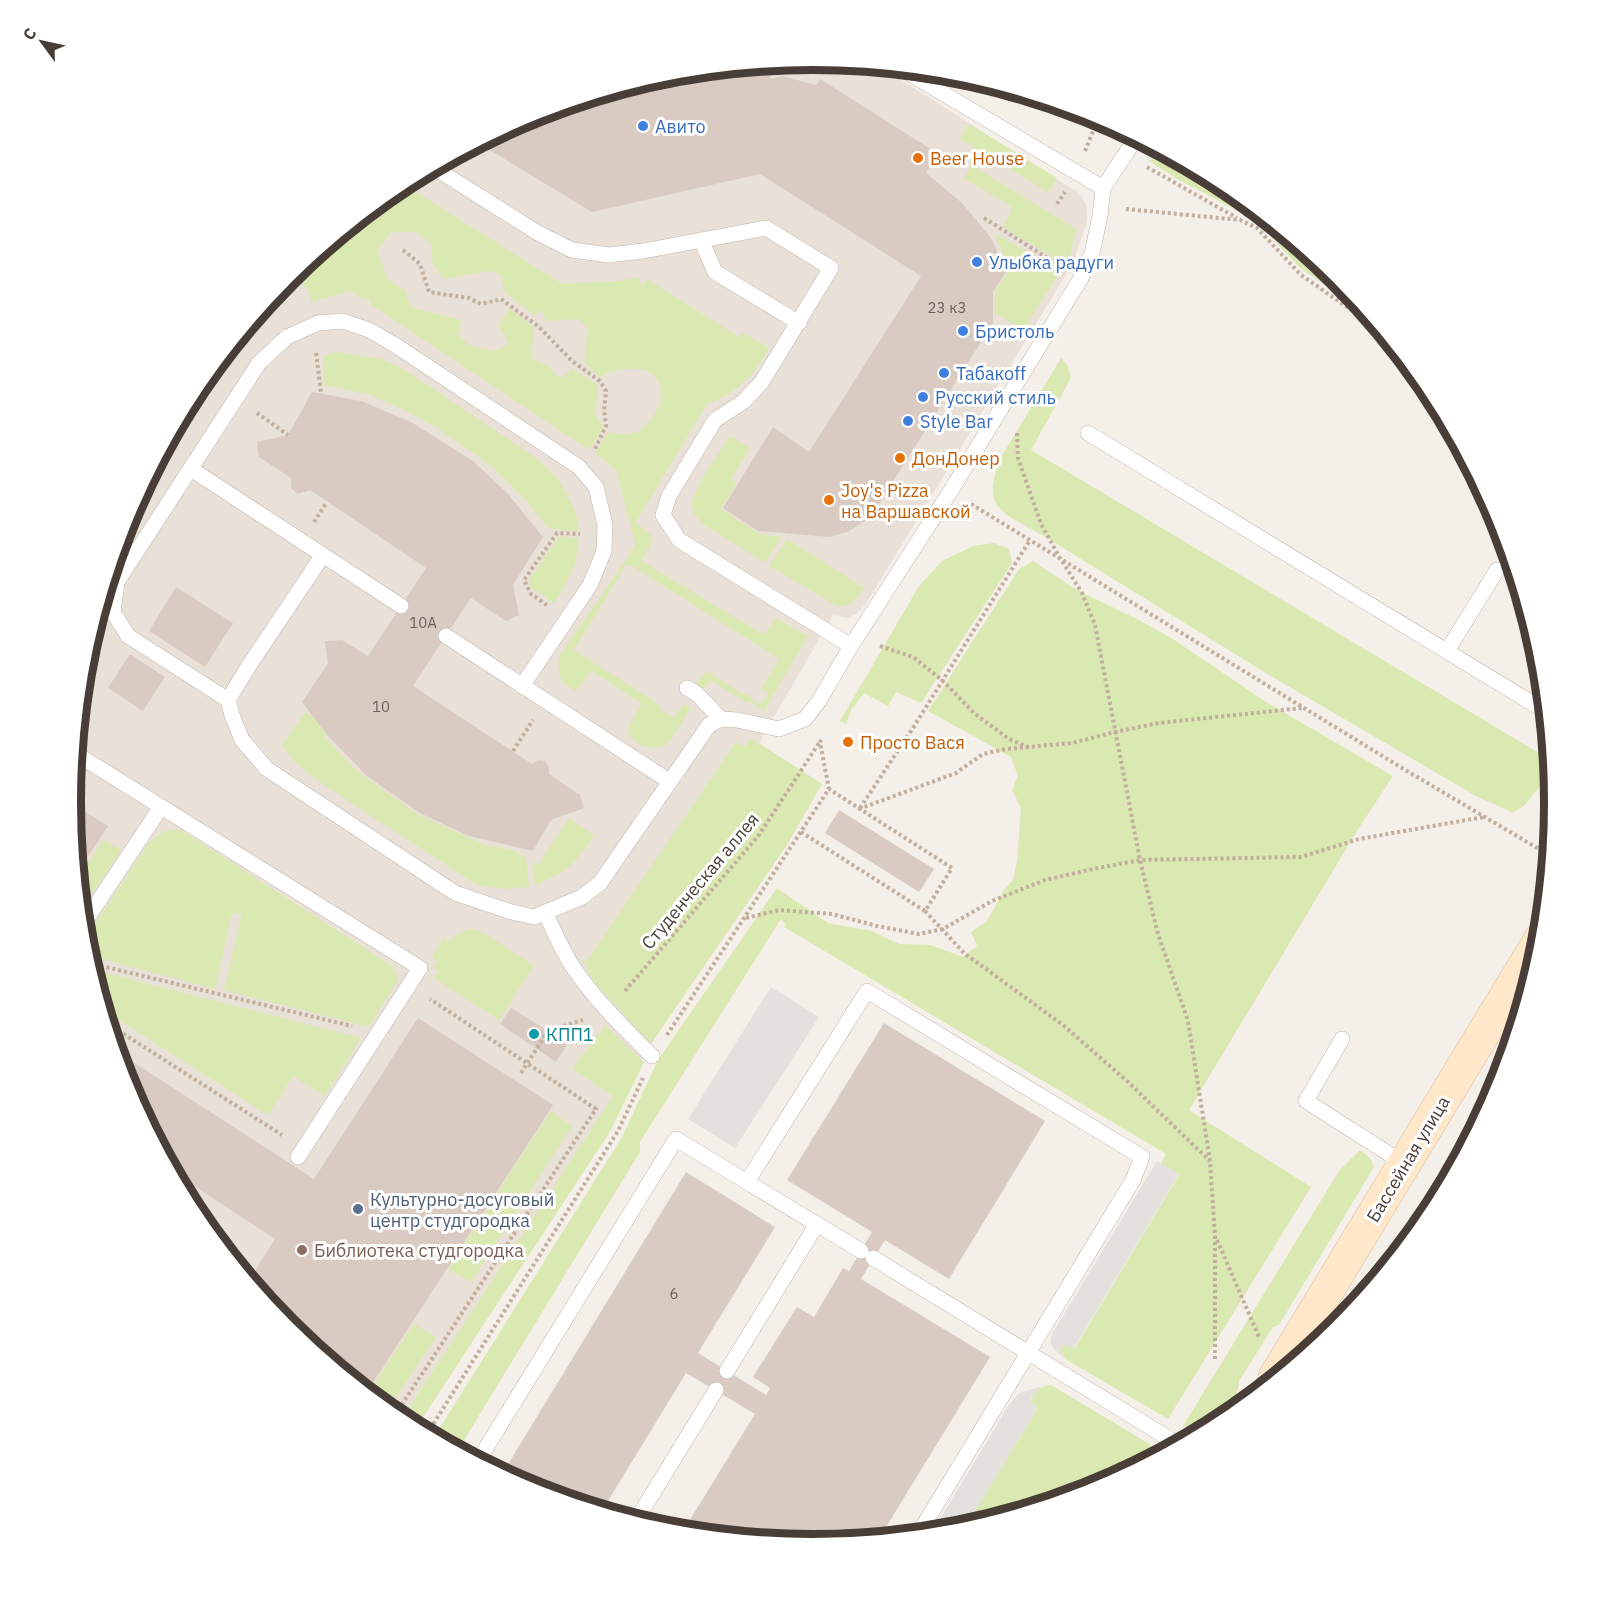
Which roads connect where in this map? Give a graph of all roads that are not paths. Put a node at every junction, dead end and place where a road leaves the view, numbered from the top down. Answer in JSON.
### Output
{"nodes":[{"id":1,"x":919,"y":79,"type":"edge"},
{"id":2,"x":1132,"y":144,"type":"edge"},
{"id":3,"x":441,"y":172,"type":"edge"},
{"id":4,"x":1103,"y":188,"type":"junction"},
{"id":5,"x":701,"y":240,"type":"junction"},
{"id":6,"x":799,"y":323,"type":"junction"},
{"id":7,"x":1088,"y":433,"type":"dead end"},
{"id":8,"x":191,"y":469,"type":"junction"},
{"id":9,"x":323,"y":555,"type":"junction"},
{"id":10,"x":1497,"y":570,"type":"dead end"},
{"id":11,"x":401,"y":606,"type":"dead end"},
{"id":12,"x":446,"y":636,"type":"dead end"},
{"id":13,"x":851,"y":646,"type":"junction"},
{"id":14,"x":1447,"y":651,"type":"junction"},
{"id":15,"x":522,"y":686,"type":"junction"},
{"id":16,"x":687,"y":688,"type":"dead end"},
{"id":17,"x":228,"y":700,"type":"junction"},
{"id":18,"x":1537,"y":706,"type":"edge"},
{"id":19,"x":721,"y":719,"type":"junction"},
{"id":20,"x":82,"y":757,"type":"edge"},
{"id":21,"x":669,"y":781,"type":"junction"},
{"id":22,"x":161,"y":807,"type":"junction"},
{"id":23,"x":545,"y":913,"type":"junction"},
{"id":24,"x":90,"y":914,"type":"edge"},
{"id":25,"x":1519,"y":989,"type":"edge"},
{"id":26,"x":1504,"y":1026,"type":"edge"},
{"id":27,"x":1342,"y":1039,"type":"dead end"},
{"id":28,"x":652,"y":1056,"type":"road end"},
{"id":29,"x":298,"y":1158,"type":"road end"},
{"id":30,"x":1405,"y":1164,"type":"junction"},
{"id":31,"x":747,"y":1182,"type":"junction"},
{"id":32,"x":817,"y":1224,"type":"junction"},
{"id":33,"x":1029,"y":1352,"type":"junction"},
{"id":34,"x":1287,"y":1357,"type":"edge"},
{"id":35,"x":727,"y":1371,"type":"dead end"},
{"id":36,"x":716,"y":1390,"type":"dead end"},
{"id":37,"x":1170,"y":1439,"type":"edge"},
{"id":38,"x":482,"y":1455,"type":"edge"},
{"id":39,"x":641,"y":1513,"type":"edge"},
{"id":40,"x":924,"y":1524,"type":"edge"}],
"edges":[{"from":1,"to":4,"type":"lane"},
{"from":2,"to":4,"type":"lane"},
{"from":3,"to":5,"type":"lane"},
{"from":4,"to":13,"type":"lane"},
{"from":5,"to":6,"type":"lane"},
{"from":5,"to":6,"type":"lane"},
{"from":6,"to":13,"type":"lane"},
{"from":7,"to":14,"type":"lane"},
{"from":8,"to":9,"type":"lane"},
{"from":8,"to":15,"type":"lane"},
{"from":8,"to":17,"type":"lane"},
{"from":9,"to":11,"type":"lane"},
{"from":9,"to":17,"type":"lane"},
{"from":10,"to":14,"type":"lane"},
{"from":12,"to":15,"type":"lane"},
{"from":13,"to":19,"type":"lane"},
{"from":14,"to":18,"type":"lane"},
{"from":15,"to":21,"type":"lane"},
{"from":16,"to":19,"type":"lane"},
{"from":17,"to":23,"type":"lane"},
{"from":19,"to":21,"type":"lane"},
{"from":20,"to":22,"type":"lane"},
{"from":21,"to":23,"type":"lane"},
{"from":22,"to":24,"type":"lane"},
{"from":22,"to":29,"type":"lane"},
{"from":23,"to":28,"type":"lane"},
{"from":25,"to":26,"type":"street","name":"Бассейная улица"},
{"from":26,"to":30,"type":"street","name":"Бассейная улица"},
{"from":27,"to":30,"type":"lane"},
{"from":30,"to":34,"type":"street","name":"Бассейная улица"},
{"from":31,"to":32,"type":"lane"},
{"from":31,"to":33,"type":"lane"},
{"from":31,"to":38,"type":"lane"},
{"from":32,"to":33,"type":"lane"},
{"from":32,"to":35,"type":"lane"},
{"from":33,"to":37,"type":"lane"},
{"from":33,"to":40,"type":"lane"},
{"from":36,"to":39,"type":"lane"}]}
